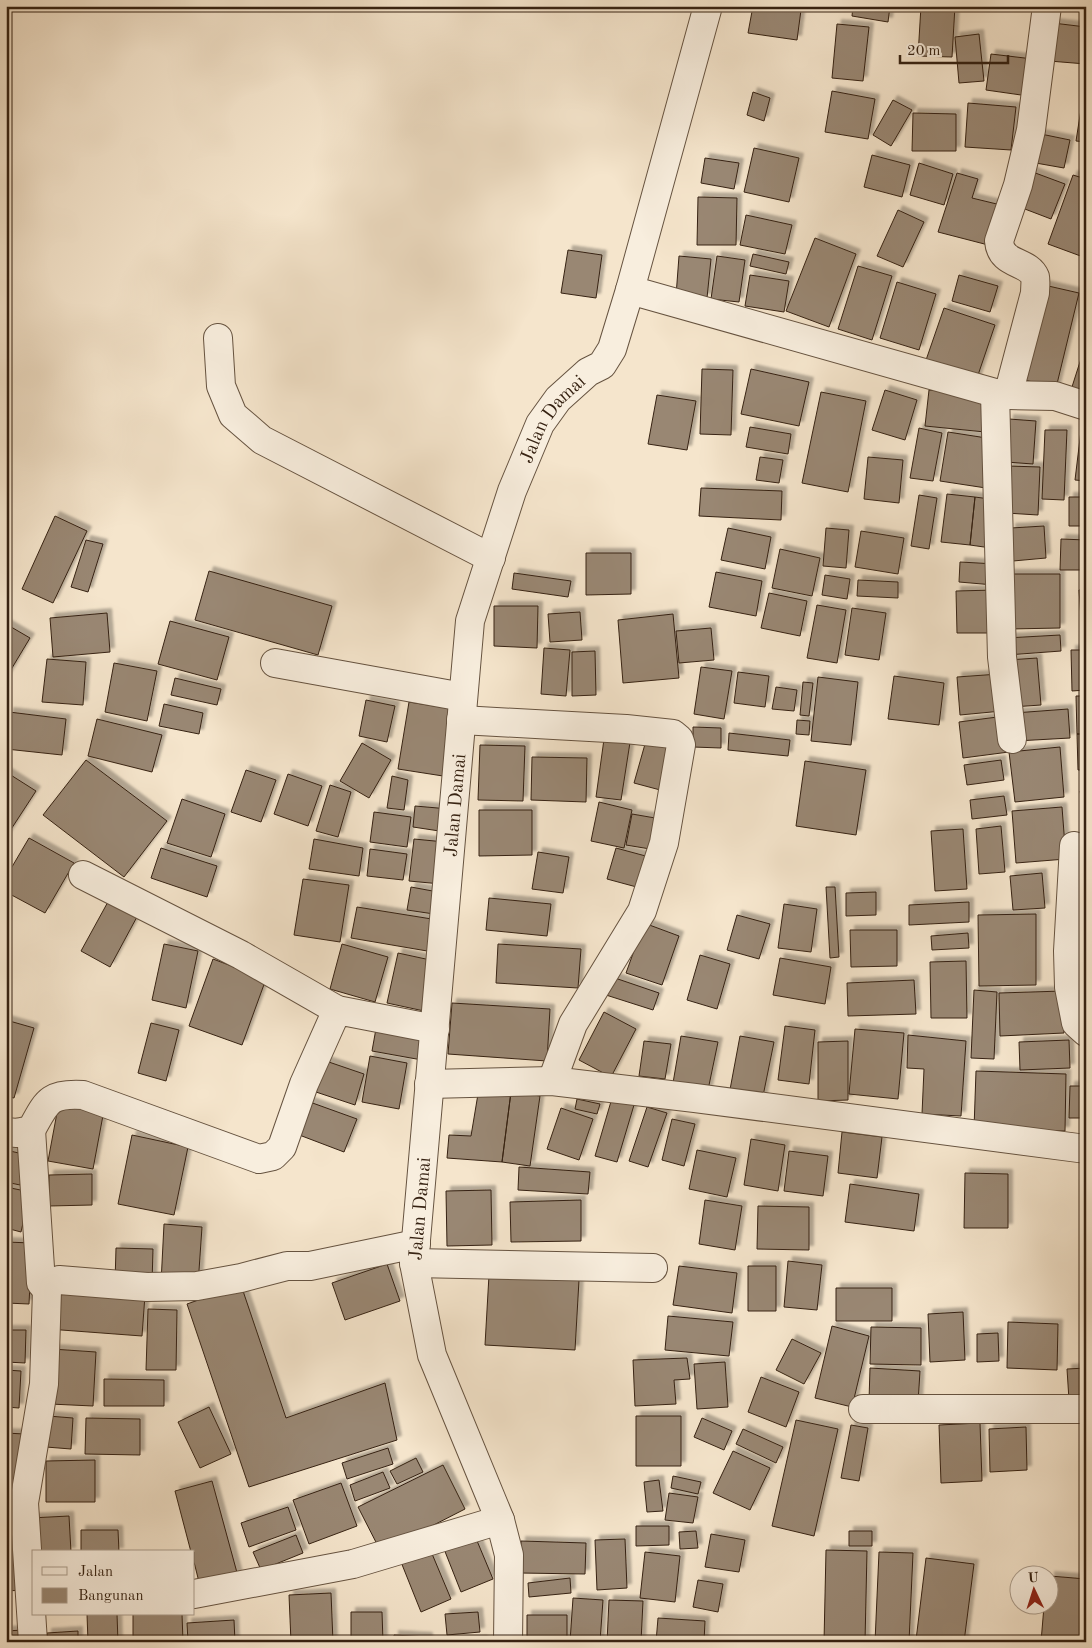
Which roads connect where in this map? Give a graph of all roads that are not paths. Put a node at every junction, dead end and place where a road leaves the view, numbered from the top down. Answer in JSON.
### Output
{"nodes":[{"id":1,"x":708,"y":6,"type":"edge"},
{"id":2,"x":1047,"y":6,"type":"edge"},
{"id":3,"x":630,"y":290,"type":"junction"},
{"id":4,"x":218,"y":338,"type":"dead end"},
{"id":5,"x":1002,"y":394,"type":"junction"},
{"id":6,"x":1086,"y":406,"type":"edge"},
{"id":7,"x":490,"y":558,"type":"junction"},
{"id":8,"x":275,"y":663,"type":"dead end"},
{"id":9,"x":462,"y":709,"type":"junction"},
{"id":10,"x":1012,"y":739,"type":"dead end"},
{"id":11,"x":1074,"y":846,"type":"dead end"},
{"id":12,"x":83,"y":875,"type":"dead end"},
{"id":13,"x":337,"y":1010,"type":"junction"},
{"id":14,"x":434,"y":1029,"type":"junction"},
{"id":15,"x":1086,"y":1032,"type":"edge"},
{"id":16,"x":552,"y":1081,"type":"junction"},
{"id":17,"x":430,"y":1084,"type":"junction"},
{"id":18,"x":19,"y":1131,"type":"edge"},
{"id":19,"x":1086,"y":1149,"type":"edge"},
{"id":20,"x":415,"y":1253,"type":"junction"},
{"id":21,"x":653,"y":1268,"type":"dead end"},
{"id":22,"x":47,"y":1290,"type":"junction"},
{"id":23,"x":863,"y":1409,"type":"dead end"},
{"id":24,"x":1086,"y":1409,"type":"edge"},
{"id":25,"x":15,"y":1502,"type":"edge"},
{"id":26,"x":500,"y":1520,"type":"junction"},
{"id":27,"x":195,"y":1594,"type":"edge"},
{"id":28,"x":32,"y":1599,"type":"edge"},
{"id":29,"x":33,"y":1616,"type":"edge"},
{"id":30,"x":33,"y":1642,"type":"edge"},
{"id":31,"x":508,"y":1642,"type":"edge"}],
"edges":[{"from":1,"to":3,"type":"street","name":"Jalan Damai"},
{"from":2,"to":5,"type":"street"},
{"from":3,"to":5,"type":"street"},
{"from":3,"to":7,"type":"street","name":"Jalan Damai"},
{"from":4,"to":7,"type":"street"},
{"from":5,"to":6,"type":"street"},
{"from":5,"to":10,"type":"street"},
{"from":7,"to":9,"type":"street","name":"Jalan Damai"},
{"from":8,"to":9,"type":"street"},
{"from":9,"to":14,"type":"street","name":"Jalan Damai"},
{"from":9,"to":16,"type":"street"},
{"from":11,"to":15,"type":"street"},
{"from":12,"to":13,"type":"street"},
{"from":13,"to":14,"type":"street"},
{"from":13,"to":18,"type":"street"},
{"from":14,"to":17,"type":"street","name":"Jalan Damai"},
{"from":16,"to":17,"type":"street"},
{"from":16,"to":19,"type":"street"},
{"from":17,"to":20,"type":"street","name":"Jalan Damai"},
{"from":18,"to":22,"type":"street"},
{"from":20,"to":21,"type":"street"},
{"from":20,"to":22,"type":"street"},
{"from":20,"to":26,"type":"street","name":"Jalan Damai"},
{"from":22,"to":25,"type":"street"},
{"from":23,"to":24,"type":"street"},
{"from":25,"to":28,"type":"street"},
{"from":26,"to":27,"type":"street"},
{"from":26,"to":31,"type":"street","name":"Jalan Damai"},
{"from":29,"to":30,"type":"street"}]}
